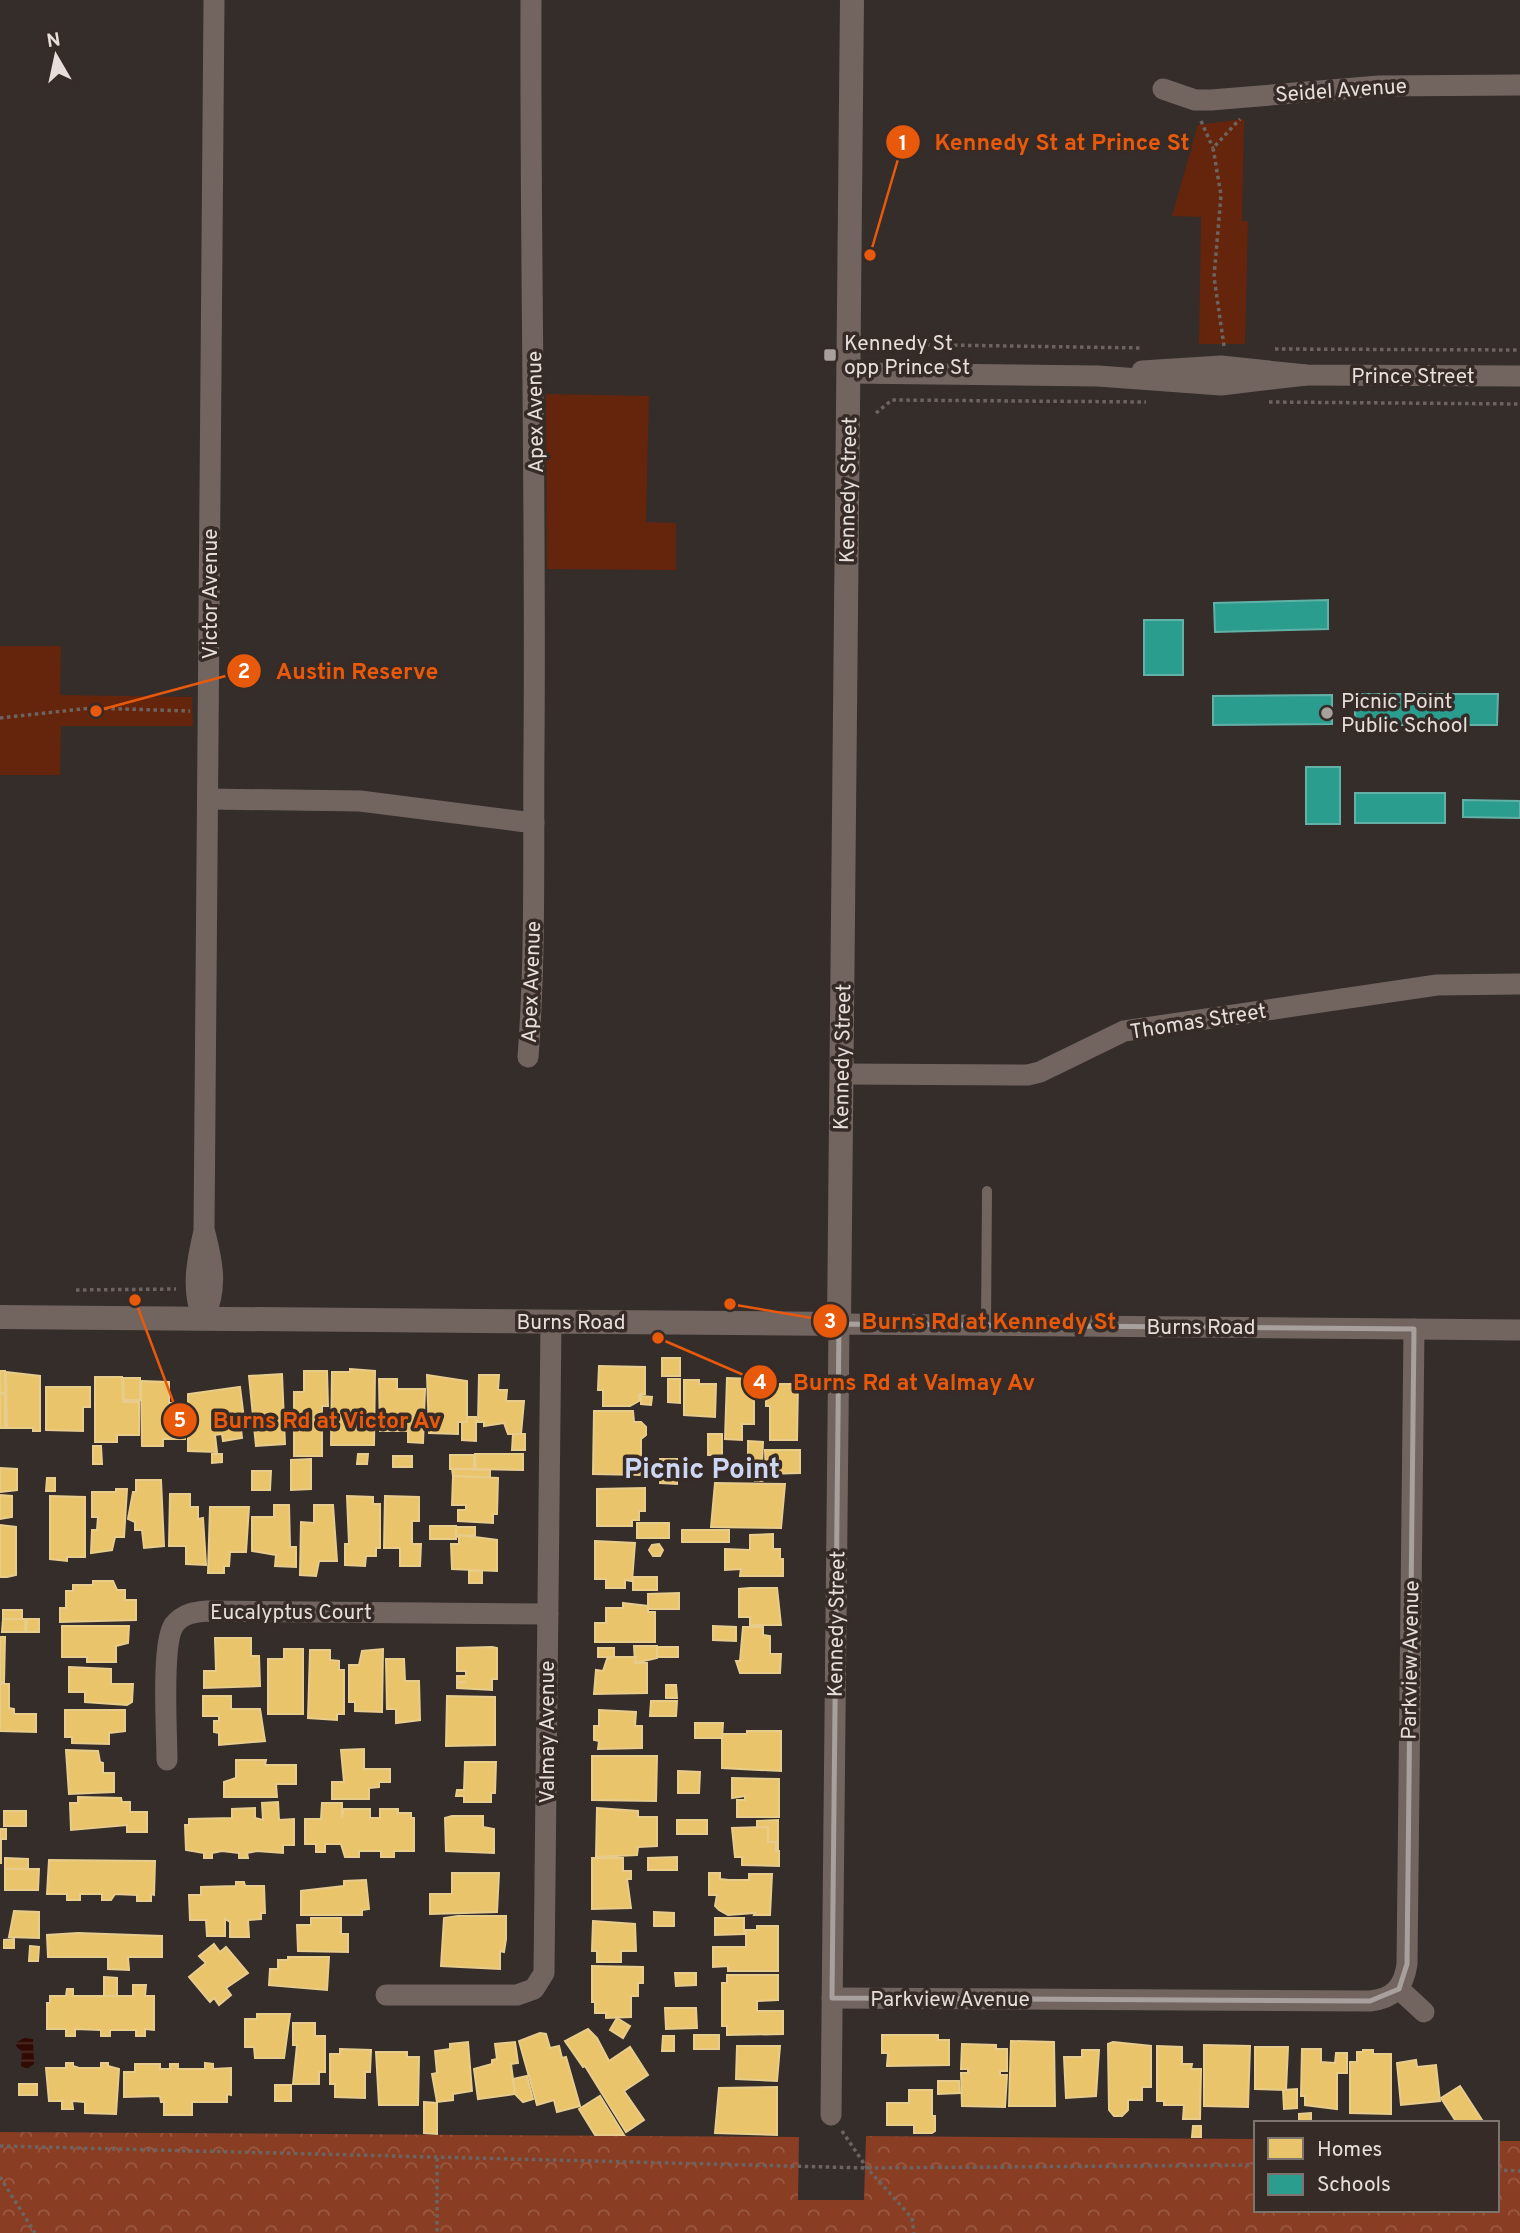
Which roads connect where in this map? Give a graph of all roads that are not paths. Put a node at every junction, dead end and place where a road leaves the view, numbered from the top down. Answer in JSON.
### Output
{"nodes":[{"id":1,"x":214,"y":0,"type":"edge"},
{"id":2,"x":531,"y":0,"type":"edge"},
{"id":3,"x":852,"y":0,"type":"edge"},
{"id":4,"x":1520,"y":85,"type":"edge"},
{"id":5,"x":1163,"y":89,"type":"dead end"},
{"id":6,"x":849,"y":373,"type":"junction"},
{"id":7,"x":1520,"y":376,"type":"edge"},
{"id":8,"x":208,"y":799,"type":"junction"},
{"id":9,"x":534,"y":823,"type":"junction"},
{"id":10,"x":1520,"y":984,"type":"edge"},
{"id":11,"x":528,"y":1057,"type":"dead end"},
{"id":12,"x":842,"y":1074,"type":"junction"},
{"id":13,"x":987,"y":1191,"type":"dead end"},
{"id":14,"x":0,"y":1317,"type":"edge"},
{"id":15,"x":203,"y":1319,"type":"junction"},
{"id":16,"x":551,"y":1322,"type":"junction"},
{"id":17,"x":839,"y":1324,"type":"junction"},
{"id":18,"x":986,"y":1326,"type":"junction"},
{"id":19,"x":1414,"y":1329,"type":"junction"},
{"id":20,"x":1520,"y":1330,"type":"edge"},
{"id":21,"x":548,"y":1614,"type":"junction"},
{"id":22,"x":167,"y":1760,"type":"dead end"},
{"id":23,"x":1399,"y":1989,"type":"junction"},
{"id":24,"x":386,"y":1995,"type":"dead end"},
{"id":25,"x":832,"y":1998,"type":"junction"},
{"id":26,"x":1424,"y":2012,"type":"dead end"},
{"id":27,"x":831,"y":2115,"type":"road end"}],
"edges":[{"from":1,"to":8,"type":"street","name":"Victor Avenue"},
{"from":2,"to":9,"type":"street","name":"Apex Avenue"},
{"from":3,"to":6,"type":"street","name":"Kennedy Street"},
{"from":4,"to":5,"type":"street","name":"Seidel Avenue"},
{"from":6,"to":7,"type":"street","name":"Prince Street"},
{"from":6,"to":12,"type":"street","name":"Kennedy Street"},
{"from":8,"to":9,"type":"street"},
{"from":8,"to":15,"type":"street","name":"Victor Avenue"},
{"from":9,"to":11,"type":"street","name":"Apex Avenue"},
{"from":10,"to":12,"type":"street","name":"Thomas Street"},
{"from":12,"to":17,"type":"street","name":"Kennedy Street"},
{"from":13,"to":18,"type":"lane"},
{"from":14,"to":15,"type":"street","name":"Burns Road"},
{"from":15,"to":16,"type":"street","name":"Burns Road"},
{"from":16,"to":17,"type":"street","name":"Burns Road"},
{"from":16,"to":21,"type":"street","name":"Valmay Avenue"},
{"from":17,"to":18,"type":"street","name":"Burns Road"},
{"from":17,"to":25,"type":"street","name":"Kennedy Street"},
{"from":18,"to":19,"type":"street","name":"Burns Road"},
{"from":19,"to":20,"type":"street","name":"Burns Road"},
{"from":19,"to":23,"type":"street","name":"Parkview Avenue"},
{"from":21,"to":22,"type":"street","name":"Eucalyptus Court"},
{"from":21,"to":24,"type":"street","name":"Valmay Avenue"},
{"from":23,"to":25,"type":"street","name":"Parkview Avenue"},
{"from":23,"to":26,"type":"street"},
{"from":25,"to":27,"type":"street","name":"Kennedy Street"}]}
